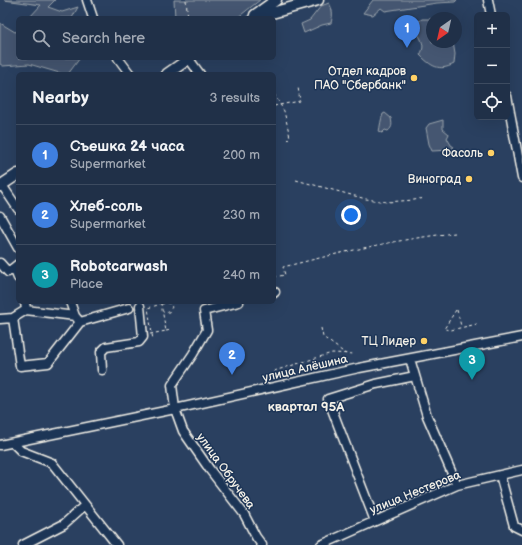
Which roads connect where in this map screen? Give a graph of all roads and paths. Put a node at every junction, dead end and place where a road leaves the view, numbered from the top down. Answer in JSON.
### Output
{"nodes":[{"id":1,"x":86,"y":0,"type":"edge"},
{"id":2,"x":186,"y":0,"type":"edge"},
{"id":3,"x":276,"y":0,"type":"edge"},
{"id":4,"x":318,"y":0,"type":"edge"},
{"id":5,"x":488,"y":0,"type":"edge"},
{"id":6,"x":268,"y":3,"type":"edge"},
{"id":7,"x":490,"y":12,"type":"edge"},
{"id":8,"x":92,"y":16,"type":"edge"},
{"id":9,"x":188,"y":16,"type":"edge"},
{"id":10,"x":255,"y":16,"type":"edge"},
{"id":11,"x":260,"y":16,"type":"edge"},
{"id":12,"x":120,"y":60,"type":"edge"},
{"id":13,"x":187,"y":60,"type":"edge"},
{"id":14,"x":191,"y":60,"type":"edge"},
{"id":15,"x":128,"y":72,"type":"edge"},
{"id":16,"x":170,"y":72,"type":"edge"},
{"id":17,"x":199,"y":72,"type":"edge"},
{"id":18,"x":298,"y":87,"type":"dead end"},
{"id":19,"x":276,"y":97,"type":"edge"},
{"id":20,"x":281,"y":104,"type":"junction"},
{"id":21,"x":276,"y":105,"type":"edge"},
{"id":22,"x":510,"y":112,"type":"edge"},
{"id":23,"x":287,"y":140,"type":"dead end"},
{"id":24,"x":16,"y":175,"type":"edge"},
{"id":25,"x":522,"y":178,"type":"edge"},
{"id":26,"x":296,"y":180,"type":"dead end"},
{"id":27,"x":1,"y":186,"type":"edge"},
{"id":28,"x":425,"y":198,"type":"dead end"},
{"id":29,"x":16,"y":206,"type":"edge"},
{"id":30,"x":0,"y":216,"type":"edge"},
{"id":31,"x":455,"y":233,"type":"dead end"},
{"id":32,"x":16,"y":244,"type":"edge"},
{"id":33,"x":0,"y":263,"type":"edge"},
{"id":34,"x":16,"y":266,"type":"edge"},
{"id":35,"x":276,"y":277,"type":"edge"},
{"id":36,"x":71,"y":304,"type":"edge"},
{"id":37,"x":161,"y":304,"type":"joint"},
{"id":38,"x":169,"y":304,"type":"edge"},
{"id":39,"x":231,"y":304,"type":"edge"},
{"id":40,"x":26,"y":306,"type":"edge"},
{"id":41,"x":140,"y":306,"type":"dead end"},
{"id":42,"x":129,"y":308,"type":"dead end"},
{"id":43,"x":163,"y":312,"type":"junction"},
{"id":44,"x":13,"y":318,"type":"junction"},
{"id":45,"x":0,"y":319,"type":"edge"},
{"id":46,"x":77,"y":319,"type":"junction"},
{"id":47,"x":477,"y":324,"type":"dead end"},
{"id":48,"x":462,"y":327,"type":"junction"},
{"id":49,"x":321,"y":328,"type":"dead end"},
{"id":50,"x":171,"y":330,"type":"dead end"},
{"id":51,"x":166,"y":331,"type":"junction"},
{"id":52,"x":152,"y":334,"type":"junction"},
{"id":53,"x":146,"y":336,"type":"dead end"},
{"id":54,"x":522,"y":337,"type":"edge"},
{"id":55,"x":153,"y":340,"type":"dead end"},
{"id":56,"x":346,"y":354,"type":"junction"},
{"id":57,"x":355,"y":354,"type":"dead end"},
{"id":58,"x":410,"y":359,"type":"junction"},
{"id":59,"x":102,"y":370,"type":"dead end"},
{"id":60,"x":274,"y":371,"type":"dead end"},
{"id":61,"x":415,"y":376,"type":"junction"},
{"id":62,"x":176,"y":409,"type":"junction"},
{"id":63,"x":13,"y":443,"type":"junction"},
{"id":64,"x":0,"y":446,"type":"edge"},
{"id":65,"x":522,"y":470,"type":"edge"},
{"id":66,"x":500,"y":475,"type":"junction"},
{"id":67,"x":457,"y":486,"type":"junction"},
{"id":68,"x":85,"y":505,"type":"junction"},
{"id":69,"x":375,"y":521,"type":"junction"},
{"id":70,"x":522,"y":530,"type":"edge"},
{"id":71,"x":23,"y":545,"type":"edge"},
{"id":72,"x":117,"y":545,"type":"edge"},
{"id":73,"x":262,"y":545,"type":"edge"},
{"id":74,"x":321,"y":545,"type":"edge"}],
"edges":[{"from":1,"to":8,"type":"street"},
{"from":2,"to":9,"type":"path"},
{"from":3,"to":6,"type":"main road"},
{"from":4,"to":11,"type":"main road"},
{"from":5,"to":7,"type":"street"},
{"from":6,"to":10,"type":"main road"},
{"from":12,"to":15,"type":"street"},
{"from":13,"to":16,"type":"main road"},
{"from":14,"to":17,"type":"street"},
{"from":18,"to":20,"type":"path"},
{"from":19,"to":20,"type":"path"},
{"from":20,"to":21,"type":"path"},
{"from":20,"to":23,"type":"path"},
{"from":22,"to":25,"type":"street"},
{"from":24,"to":27,"type":"main road"},
{"from":26,"to":28,"type":"path"},
{"from":27,"to":29,"type":"street"},
{"from":30,"to":32,"type":"street"},
{"from":31,"to":35,"type":"path"},
{"from":33,"to":34,"type":"street"},
{"from":36,"to":46,"type":"street"},
{"from":37,"to":43,"type":"path"},
{"from":37,"to":52,"type":"path"},
{"from":38,"to":43,"type":"path"},
{"from":39,"to":62,"type":"street","name":"улица Обручева"},
{"from":40,"to":44,"type":"street"},
{"from":40,"to":46,"type":"street"},
{"from":41,"to":59,"type":"street"},
{"from":42,"to":46,"type":"street"},
{"from":43,"to":51,"type":"path"},
{"from":44,"to":45,"type":"street"},
{"from":44,"to":46,"type":"street"},
{"from":47,"to":48,"type":"path"},
{"from":48,"to":48,"type":"path"},
{"from":49,"to":56,"type":"path"},
{"from":50,"to":51,"type":"path"},
{"from":51,"to":52,"type":"path"},
{"from":52,"to":53,"type":"path"},
{"from":52,"to":55,"type":"path"},
{"from":54,"to":58,"type":"street","name":"улица Алёшина"},
{"from":56,"to":57,"type":"path"},
{"from":56,"to":60,"type":"path"},
{"from":58,"to":61,"type":"street"},
{"from":58,"to":62,"type":"street","name":"улица Алёшина"},
{"from":61,"to":67,"type":"street"},
{"from":61,"to":69,"type":"street"},
{"from":62,"to":63,"type":"street","name":"улица Алёшина"},
{"from":62,"to":73,"type":"street","name":"улица Обручева"},
{"from":63,"to":64,"type":"street","name":"улица Алёшина"},
{"from":63,"to":68,"type":"street"},
{"from":65,"to":66,"type":"street","name":"улица Нестерова"},
{"from":66,"to":67,"type":"street","name":"улица Нестерова"},
{"from":66,"to":70,"type":"street"},
{"from":67,"to":69,"type":"street","name":"улица Нестерова"},
{"from":68,"to":71,"type":"street"},
{"from":68,"to":72,"type":"street"},
{"from":69,"to":74,"type":"street","name":"улица Нестерова"}]}
